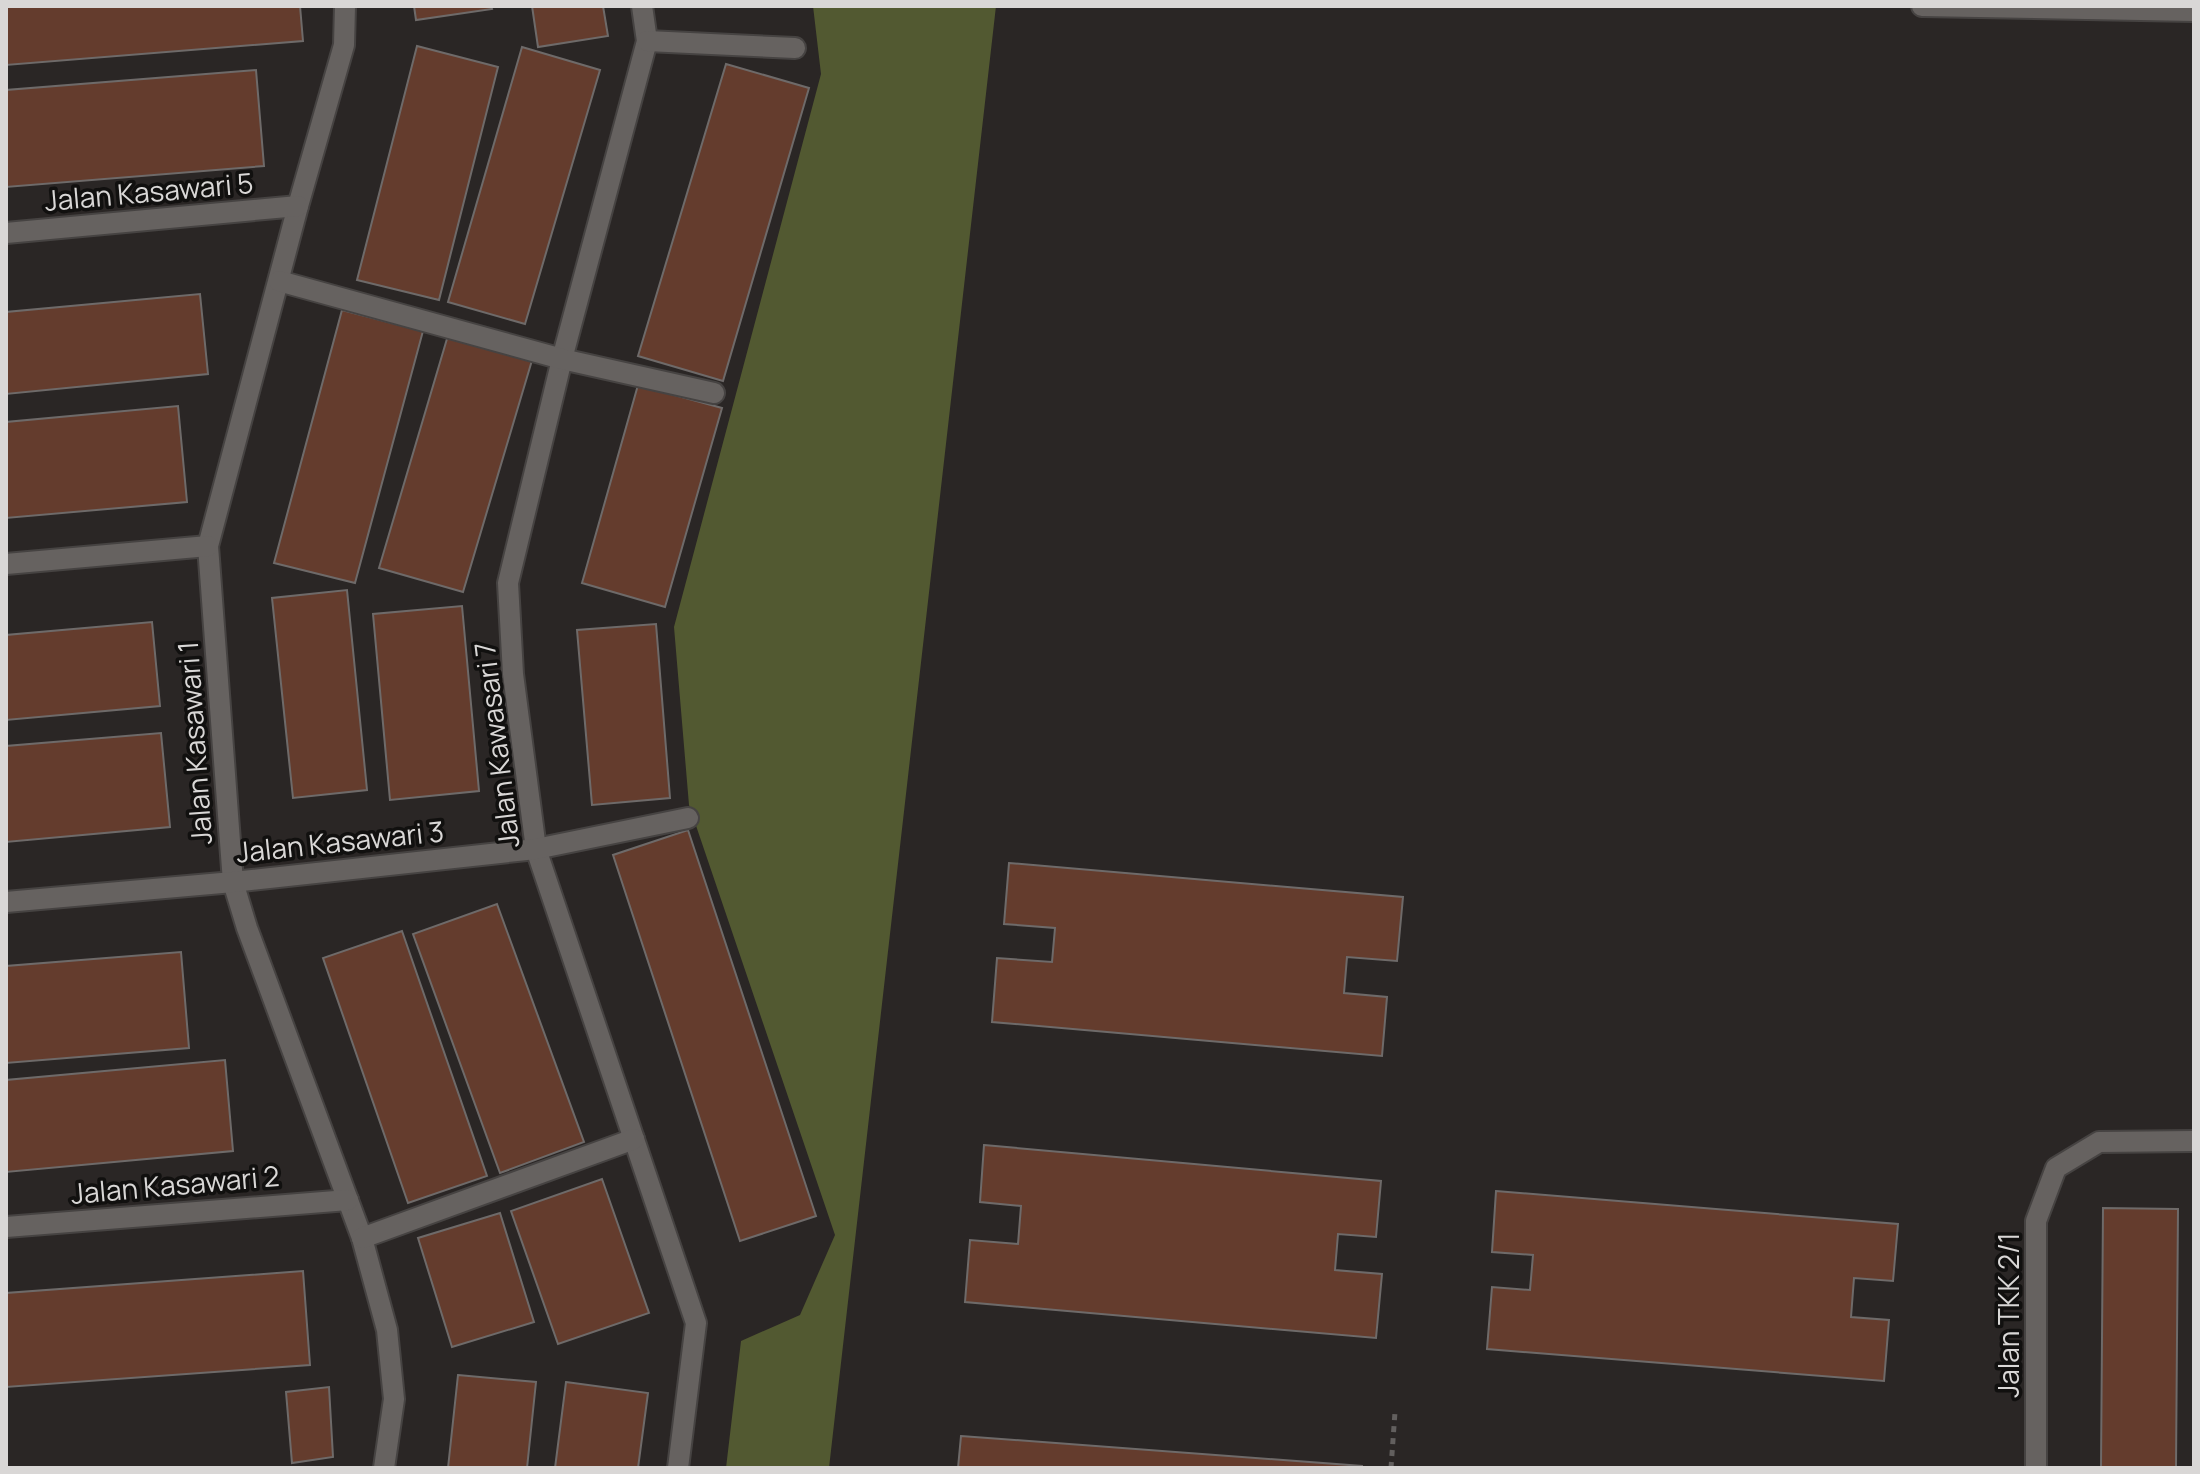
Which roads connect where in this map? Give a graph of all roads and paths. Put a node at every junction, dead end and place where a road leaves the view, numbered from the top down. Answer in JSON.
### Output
{"nodes":[{"id":1,"x":345,"y":6,"type":"edge"},
{"id":2,"x":642,"y":6,"type":"edge"},
{"id":3,"x":1922,"y":6,"type":"edge"},
{"id":4,"x":1934,"y":6,"type":"edge"},
{"id":5,"x":2163,"y":8,"type":"edge"},
{"id":6,"x":2194,"y":11,"type":"edge"},
{"id":7,"x":647,"y":41,"type":"junction"},
{"id":8,"x":795,"y":48,"type":"dead end"},
{"id":9,"x":298,"y":206,"type":"junction"},
{"id":10,"x":6,"y":233,"type":"edge"},
{"id":11,"x":279,"y":281,"type":"junction"},
{"id":12,"x":562,"y":359,"type":"junction"},
{"id":13,"x":714,"y":393,"type":"dead end"},
{"id":14,"x":208,"y":546,"type":"junction"},
{"id":15,"x":6,"y":564,"type":"edge"},
{"id":16,"x":688,"y":818,"type":"dead end"},
{"id":17,"x":536,"y":849,"type":"junction"},
{"id":18,"x":233,"y":882,"type":"junction"},
{"id":19,"x":6,"y":902,"type":"edge"},
{"id":20,"x":634,"y":1139,"type":"junction"},
{"id":21,"x":2194,"y":1141,"type":"edge"},
{"id":22,"x":348,"y":1200,"type":"junction"},
{"id":23,"x":6,"y":1227,"type":"edge"},
{"id":24,"x":362,"y":1238,"type":"junction"},
{"id":25,"x":1395,"y":1412,"type":"dead end"},
{"id":26,"x":384,"y":1468,"type":"edge"},
{"id":27,"x":678,"y":1468,"type":"edge"},
{"id":28,"x":1391,"y":1468,"type":"edge"},
{"id":29,"x":2036,"y":1468,"type":"edge"}],
"edges":[{"from":1,"to":9,"type":"street","name":"Jalan Kasawari 1"},
{"from":2,"to":7,"type":"street","name":"Jalan Kawasari 7"},
{"from":3,"to":4,"type":"street"},
{"from":4,"to":5,"type":"street"},
{"from":5,"to":6,"type":"street"},
{"from":7,"to":8,"type":"street"},
{"from":7,"to":12,"type":"street","name":"Jalan Kawasari 7"},
{"from":9,"to":10,"type":"street","name":"Jalan Kasawari 5"},
{"from":9,"to":11,"type":"street","name":"Jalan Kasawari 1"},
{"from":11,"to":12,"type":"street"},
{"from":11,"to":14,"type":"street","name":"Jalan Kasawari 1"},
{"from":12,"to":13,"type":"street"},
{"from":12,"to":17,"type":"street","name":"Jalan Kawasari 7"},
{"from":14,"to":15,"type":"street"},
{"from":14,"to":18,"type":"street","name":"Jalan Kasawari 1"},
{"from":16,"to":17,"type":"street","name":"Jalan Kasawari 3"},
{"from":17,"to":18,"type":"street","name":"Jalan Kasawari 3"},
{"from":17,"to":20,"type":"street","name":"Jalan Kawasari 7"},
{"from":18,"to":19,"type":"street","name":"Jalan Kasawari 3"},
{"from":18,"to":22,"type":"street","name":"Jalan Kasawari 1"},
{"from":20,"to":24,"type":"street"},
{"from":20,"to":27,"type":"street","name":"Jalan Kawasari 7"},
{"from":21,"to":29,"type":"street","name":"Jalan TKK 2/1"},
{"from":22,"to":23,"type":"street","name":"Jalan Kasawari 2"},
{"from":22,"to":24,"type":"street","name":"Jalan Kasawari 1"},
{"from":24,"to":26,"type":"street","name":"Jalan Kasawari 1"},
{"from":25,"to":28,"type":"path"}]}
